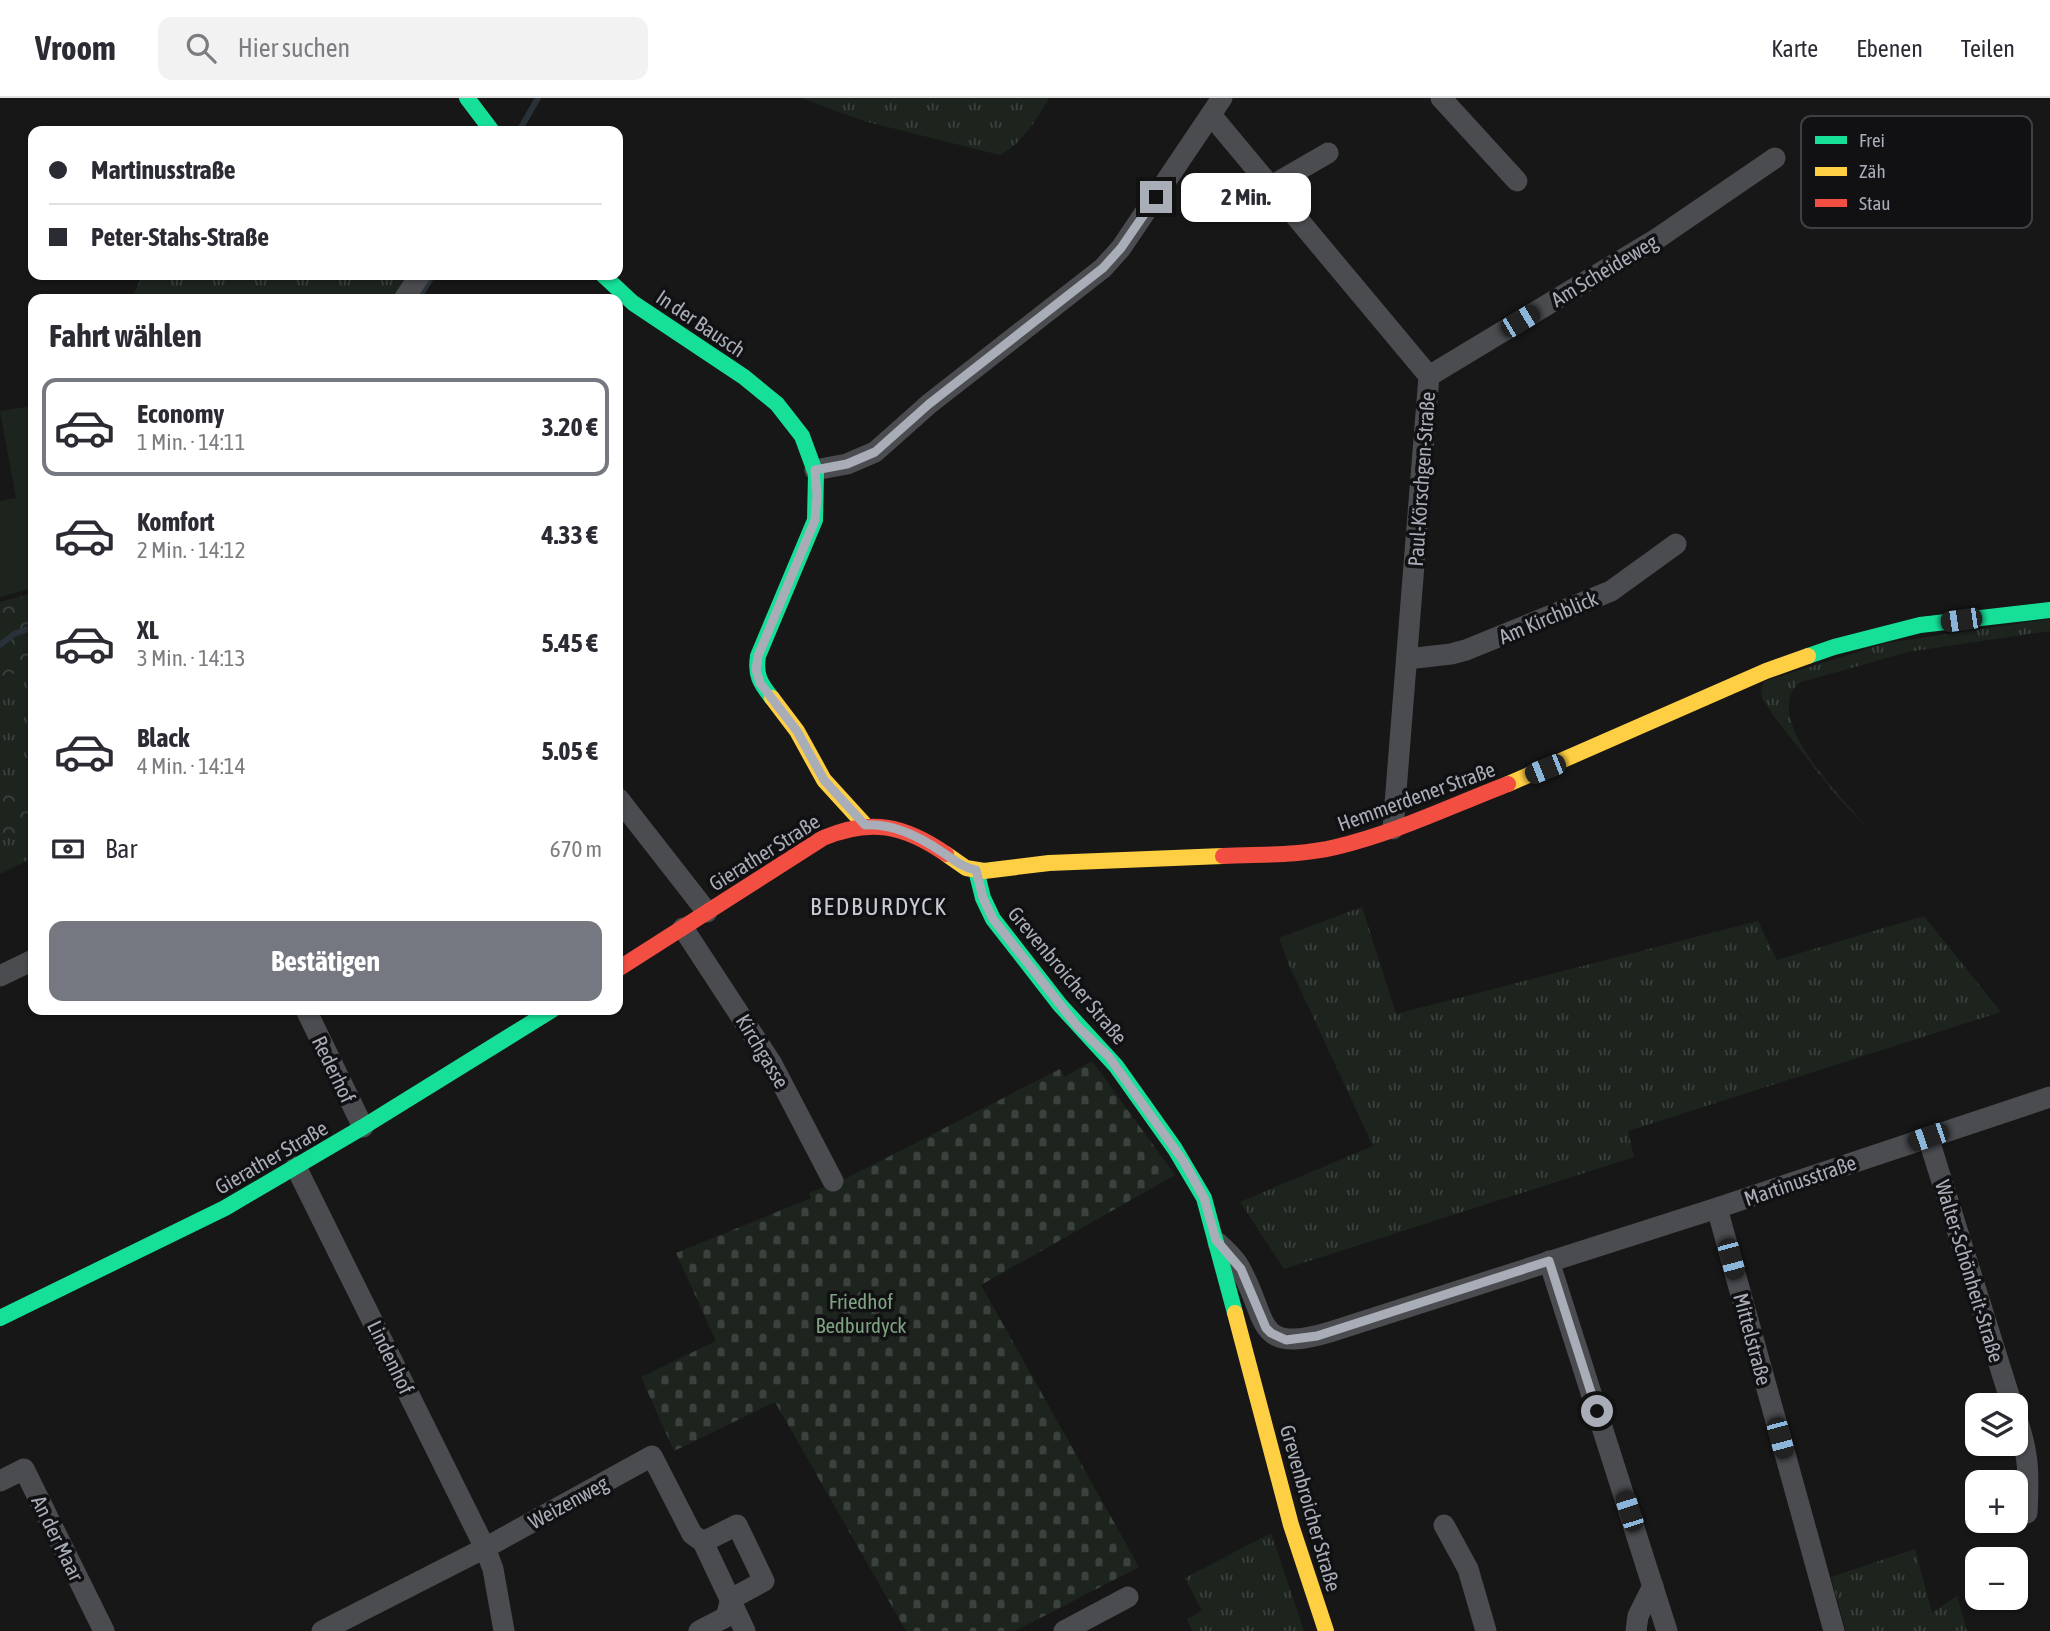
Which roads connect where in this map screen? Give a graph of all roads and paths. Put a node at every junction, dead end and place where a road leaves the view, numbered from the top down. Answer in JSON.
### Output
{"nodes":[{"id":1,"x":1441,"y":98,"type":"edge"},
{"id":2,"x":469,"y":99,"type":"edge"},
{"id":3,"x":1216,"y":106,"type":"edge"},
{"id":4,"x":488,"y":126,"type":"edge"},
{"id":5,"x":1328,"y":153,"type":"dead end"},
{"id":6,"x":1775,"y":158,"type":"dead end"},
{"id":7,"x":1517,"y":181,"type":"dead end"},
{"id":8,"x":1270,"y":186,"type":"junction"},
{"id":9,"x":609,"y":280,"type":"edge"},
{"id":10,"x":1429,"y":376,"type":"junction"},
{"id":11,"x":815,"y":470,"type":"junction"},
{"id":12,"x":1676,"y":544,"type":"dead end"},
{"id":13,"x":2050,"y":610,"type":"edge"},
{"id":14,"x":1407,"y":659,"type":"junction"},
{"id":15,"x":623,"y":804,"type":"edge"},
{"id":16,"x":865,"y":825,"type":"junction"},
{"id":17,"x":1393,"y":829,"type":"junction"},
{"id":18,"x":976,"y":870,"type":"junction"},
{"id":19,"x":707,"y":912,"type":"junction"},
{"id":20,"x":683,"y":928,"type":"junction"},
{"id":21,"x":28,"y":962,"type":"edge"},
{"id":22,"x":623,"y":966,"type":"edge"},
{"id":23,"x":0,"y":976,"type":"edge"},
{"id":24,"x":308,"y":1015,"type":"edge"},
{"id":25,"x":544,"y":1015,"type":"edge"},
{"id":26,"x":2050,"y":1097,"type":"edge"},
{"id":27,"x":363,"y":1127,"type":"junction"},
{"id":28,"x":1928,"y":1137,"type":"junction"},
{"id":29,"x":296,"y":1167,"type":"junction"},
{"id":30,"x":833,"y":1181,"type":"dead end"},
{"id":31,"x":1717,"y":1208,"type":"junction"},
{"id":32,"x":1216,"y":1240,"type":"junction"},
{"id":33,"x":1549,"y":1261,"type":"junction"},
{"id":34,"x":0,"y":1318,"type":"edge"},
{"id":35,"x":2008,"y":1393,"type":"edge"},
{"id":36,"x":2028,"y":1456,"type":"edge"},
{"id":37,"x":0,"y":1481,"type":"edge"},
{"id":38,"x":2028,"y":1488,"type":"edge"},
{"id":39,"x":1444,"y":1525,"type":"dead end"},
{"id":40,"x":703,"y":1542,"type":"junction"},
{"id":41,"x":485,"y":1548,"type":"junction"},
{"id":42,"x":1653,"y":1586,"type":"junction"},
{"id":43,"x":1128,"y":1597,"type":"dead end"},
{"id":44,"x":730,"y":1599,"type":"junction"},
{"id":45,"x":104,"y":1631,"type":"edge"},
{"id":46,"x":322,"y":1631,"type":"edge"},
{"id":47,"x":504,"y":1631,"type":"edge"},
{"id":48,"x":699,"y":1631,"type":"edge"},
{"id":49,"x":745,"y":1631,"type":"edge"},
{"id":50,"x":1064,"y":1631,"type":"edge"},
{"id":51,"x":1326,"y":1631,"type":"edge"},
{"id":52,"x":1486,"y":1631,"type":"edge"},
{"id":53,"x":1636,"y":1631,"type":"edge"},
{"id":54,"x":1667,"y":1631,"type":"edge"},
{"id":55,"x":1834,"y":1631,"type":"edge"}],
"edges":[{"from":1,"to":7,"type":"street"},
{"from":2,"to":4,"type":"main road"},
{"from":3,"to":8,"type":"street","name":"Paul-Körschgen-Straße"},
{"from":3,"to":11,"type":"street"},
{"from":5,"to":8,"type":"street"},
{"from":6,"to":10,"type":"street","name":"Am Scheideweg"},
{"from":8,"to":10,"type":"street","name":"Paul-Körschgen-Straße"},
{"from":9,"to":11,"type":"main road","name":"In der Bausch"},
{"from":10,"to":14,"type":"street","name":"Paul-Körschgen-Straße"},
{"from":11,"to":16,"type":"main road"},
{"from":12,"to":14,"type":"street","name":"Am Kirchblick"},
{"from":13,"to":17,"type":"main road","name":"Hemmerdener Straße"},
{"from":14,"to":17,"type":"street","name":"Paul-Körschgen-Straße"},
{"from":15,"to":19,"type":"street"},
{"from":16,"to":18,"type":"main road"},
{"from":16,"to":19,"type":"main road","name":"Gierather Straße"},
{"from":17,"to":18,"type":"main road","name":"Hemmerdener Straße"},
{"from":18,"to":32,"type":"main road","name":"Grevenbroicher Straße"},
{"from":19,"to":20,"type":"main road","name":"Gierather Straße"},
{"from":20,"to":22,"type":"main road","name":"Gierather Straße"},
{"from":20,"to":30,"type":"street","name":"Kirchgasse"},
{"from":21,"to":23,"type":"street"},
{"from":24,"to":27,"type":"street","name":"Rederhof"},
{"from":25,"to":27,"type":"main road","name":"Gierather Straße"},
{"from":26,"to":28,"type":"street","name":"Martinusstraße"},
{"from":27,"to":29,"type":"main road","name":"Gierather Straße"},
{"from":28,"to":31,"type":"street","name":"Martinusstraße"},
{"from":28,"to":35,"type":"street","name":"Walter-Schönheit-Straße"},
{"from":29,"to":34,"type":"main road","name":"Gierather Straße"},
{"from":29,"to":41,"type":"street","name":"Lindenhof"},
{"from":31,"to":33,"type":"street","name":"Martinusstraße"},
{"from":31,"to":55,"type":"street","name":"Mittelstraße"},
{"from":32,"to":33,"type":"street","name":"Martinusstraße"},
{"from":32,"to":51,"type":"main road","name":"Grevenbroicher Straße"},
{"from":33,"to":42,"type":"street"},
{"from":36,"to":38,"type":"street"},
{"from":37,"to":45,"type":"street","name":"An der Maar"},
{"from":39,"to":52,"type":"street"},
{"from":40,"to":41,"type":"street","name":"Weizenweg"},
{"from":40,"to":44,"type":"street"},
{"from":40,"to":44,"type":"street"},
{"from":41,"to":46,"type":"street"},
{"from":41,"to":47,"type":"street","name":"Lindenhof"},
{"from":42,"to":53,"type":"street"},
{"from":42,"to":54,"type":"street"},
{"from":43,"to":50,"type":"street"},
{"from":44,"to":48,"type":"street"},
{"from":44,"to":49,"type":"street"}]}
